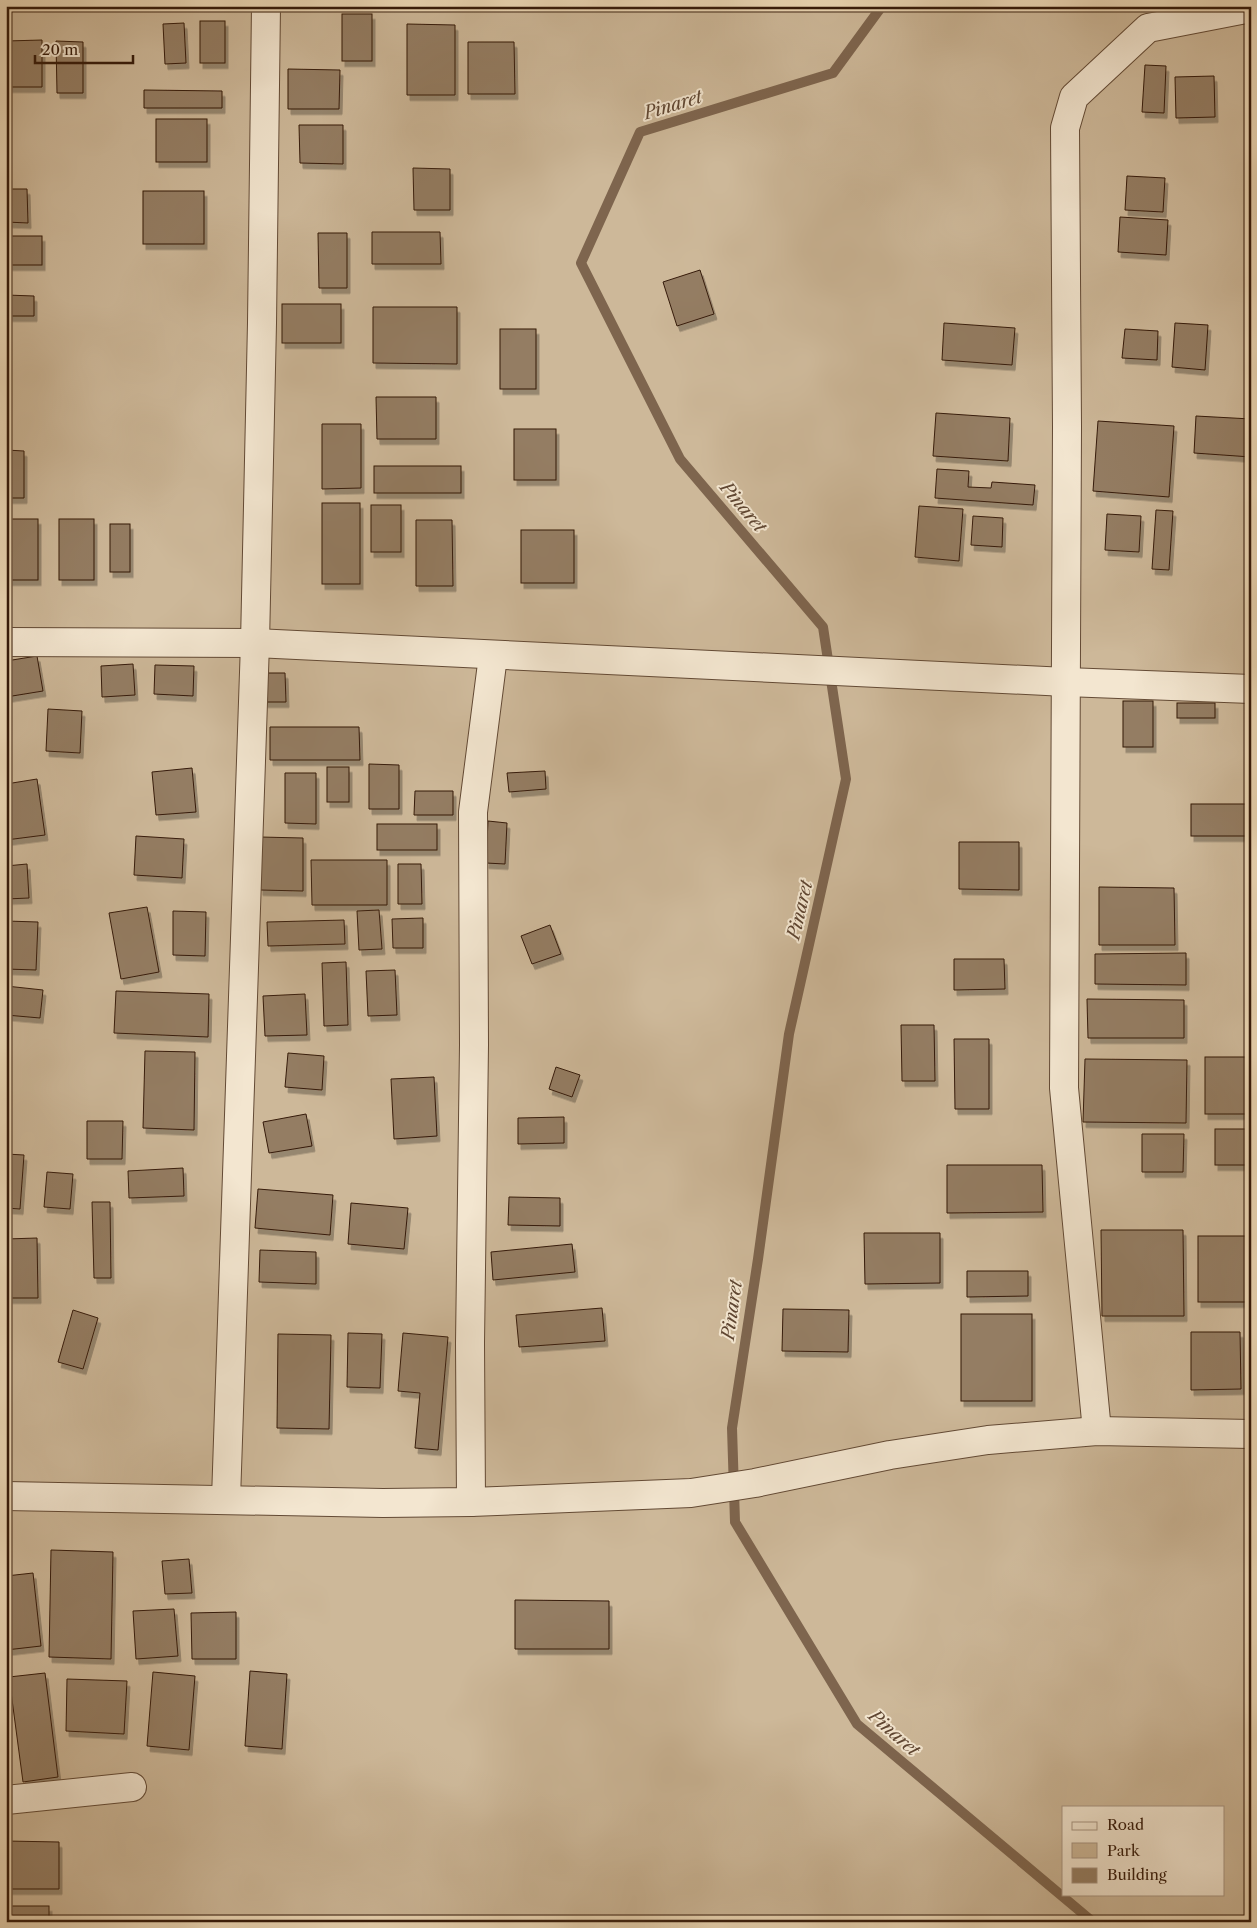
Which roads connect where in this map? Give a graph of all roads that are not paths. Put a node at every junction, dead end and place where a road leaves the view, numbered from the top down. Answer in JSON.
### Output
{"nodes":[{"id":1,"x":266,"y":6,"type":"edge"},
{"id":2,"x":1251,"y":8,"type":"edge"},
{"id":3,"x":6,"y":642,"type":"edge"},
{"id":4,"x":255,"y":644,"type":"junction"},
{"id":5,"x":493,"y":656,"type":"junction"},
{"id":6,"x":1066,"y":682,"type":"junction"},
{"id":7,"x":1251,"y":689,"type":"edge"},
{"id":8,"x":1097,"y":1431,"type":"junction"},
{"id":9,"x":1251,"y":1434,"type":"edge"},
{"id":10,"x":6,"y":1496,"type":"edge"},
{"id":11,"x":226,"y":1499,"type":"junction"},
{"id":12,"x":471,"y":1502,"type":"junction"},
{"id":13,"x":132,"y":1787,"type":"dead end"},
{"id":14,"x":6,"y":1800,"type":"edge"}],
"edges":[{"from":1,"to":4,"type":"street"},
{"from":2,"to":6,"type":"street"},
{"from":3,"to":4,"type":"street"},
{"from":4,"to":5,"type":"street"},
{"from":4,"to":11,"type":"street"},
{"from":5,"to":6,"type":"street"},
{"from":5,"to":12,"type":"street"},
{"from":6,"to":7,"type":"street"},
{"from":6,"to":8,"type":"street"},
{"from":8,"to":9,"type":"street"},
{"from":8,"to":12,"type":"street"},
{"from":10,"to":11,"type":"street"},
{"from":11,"to":12,"type":"street"},
{"from":13,"to":14,"type":"street"}]}
